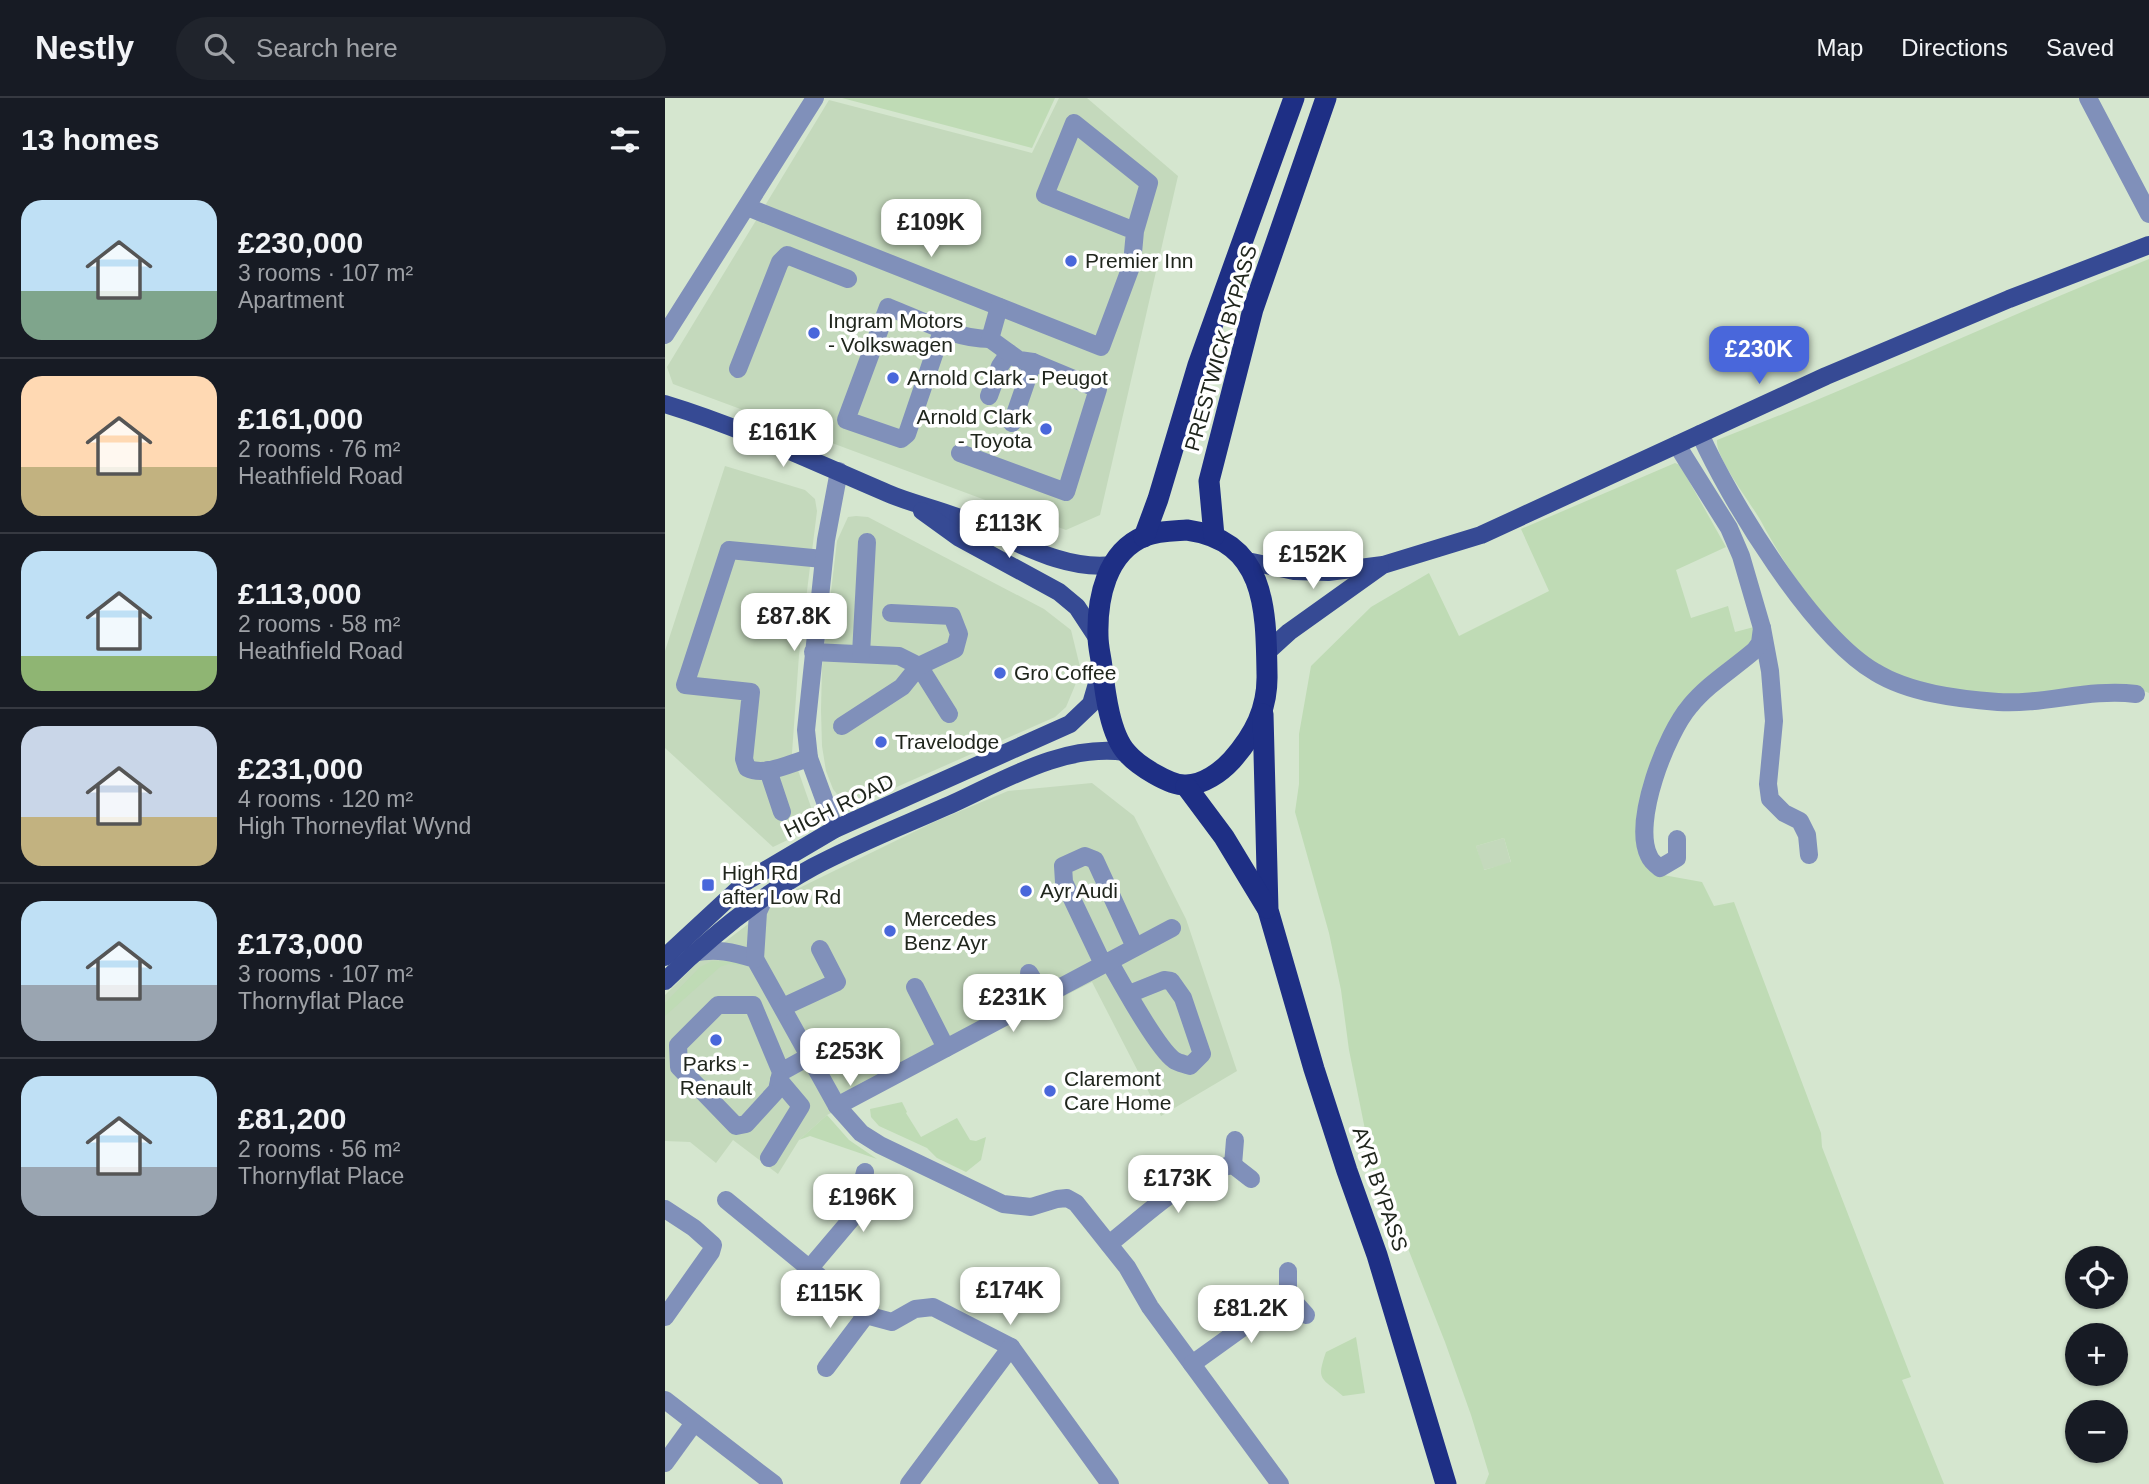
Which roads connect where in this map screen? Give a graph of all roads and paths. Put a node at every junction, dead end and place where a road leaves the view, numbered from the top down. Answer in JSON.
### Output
{"nodes":[{"id":1,"x":815,"y":98,"type":"edge"},
{"id":2,"x":1294,"y":98,"type":"edge"},
{"id":3,"x":1326,"y":98,"type":"edge"},
{"id":4,"x":2088,"y":98,"type":"edge"},
{"id":5,"x":747,"y":207,"type":"junction"},
{"id":6,"x":2149,"y":214,"type":"edge"},
{"id":7,"x":798,"y":227,"type":"junction"},
{"id":8,"x":1135,"y":231,"type":"junction"},
{"id":9,"x":2149,"y":245,"type":"edge"},
{"id":10,"x":787,"y":255,"type":"junction"},
{"id":11,"x":848,"y":279,"type":"dead end"},
{"id":12,"x":999,"y":307,"type":"junction"},
{"id":13,"x":943,"y":328,"type":"junction"},
{"id":14,"x":665,"y":335,"type":"edge"},
{"id":15,"x":990,"y":339,"type":"junction"},
{"id":16,"x":1009,"y":352,"type":"junction"},
{"id":17,"x":1034,"y":362,"type":"junction"},
{"id":18,"x":738,"y":369,"type":"dead end"},
{"id":19,"x":989,"y":396,"type":"dead end"},
{"id":20,"x":665,"y":404,"type":"edge"},
{"id":21,"x":1012,"y":423,"type":"dead end"},
{"id":22,"x":1700,"y":434,"type":"junction"},
{"id":23,"x":1677,"y":445,"type":"junction"},
{"id":24,"x":961,"y":453,"type":"dead end"},
{"id":25,"x":839,"y":471,"type":"junction"},
{"id":26,"x":911,"y":502,"type":"junction"},
{"id":27,"x":1214,"y":536,"type":"junction"},
{"id":28,"x":1144,"y":537,"type":"junction"},
{"id":29,"x":867,"y":542,"type":"dead end"},
{"id":30,"x":824,"y":559,"type":"junction"},
{"id":31,"x":1247,"y":561,"type":"junction"},
{"id":32,"x":1112,"y":565,"type":"junction"},
{"id":33,"x":1383,"y":565,"type":"junction"},
{"id":34,"x":891,"y":612,"type":"dead end"},
{"id":35,"x":1762,"y":628,"type":"junction"},
{"id":36,"x":1098,"y":639,"type":"junction"},
{"id":37,"x":813,"y":652,"type":"junction"},
{"id":38,"x":1267,"y":652,"type":"junction"},
{"id":39,"x":862,"y":654,"type":"junction"},
{"id":40,"x":919,"y":666,"type":"junction"},
{"id":41,"x":1102,"y":667,"type":"junction"},
{"id":42,"x":2136,"y":694,"type":"dead end"},
{"id":43,"x":949,"y":714,"type":"dead end"},
{"id":44,"x":1263,"y":714,"type":"junction"},
{"id":45,"x":842,"y":726,"type":"dead end"},
{"id":46,"x":1125,"y":752,"type":"junction"},
{"id":47,"x":809,"y":758,"type":"junction"},
{"id":48,"x":768,"y":770,"type":"junction"},
{"id":49,"x":1186,"y":786,"type":"junction"},
{"id":50,"x":782,"y":813,"type":"dead end"},
{"id":51,"x":835,"y":829,"type":"junction"},
{"id":52,"x":1677,"y":839,"type":"dead end"},
{"id":53,"x":1809,"y":855,"type":"dead end"},
{"id":54,"x":764,"y":899,"type":"junction"},
{"id":55,"x":1268,"y":910,"type":"junction"},
{"id":56,"x":1171,"y":928,"type":"dead end"},
{"id":57,"x":1135,"y":947,"type":"junction"},
{"id":58,"x":820,"y":948,"type":"dead end"},
{"id":59,"x":693,"y":953,"type":"junction"},
{"id":60,"x":665,"y":957,"type":"edge"},
{"id":61,"x":755,"y":958,"type":"junction"},
{"id":62,"x":1106,"y":963,"type":"junction"},
{"id":63,"x":1028,"y":973,"type":"dead end"},
{"id":64,"x":665,"y":981,"type":"edge"},
{"id":65,"x":915,"y":987,"type":"dead end"},
{"id":66,"x":1129,"y":994,"type":"junction"},
{"id":67,"x":1043,"y":996,"type":"junction"},
{"id":68,"x":783,"y":1007,"type":"junction"},
{"id":69,"x":946,"y":1048,"type":"junction"},
{"id":70,"x":810,"y":1056,"type":"junction"},
{"id":71,"x":780,"y":1076,"type":"junction"},
{"id":72,"x":837,"y":1106,"type":"junction"},
{"id":73,"x":1235,"y":1140,"type":"dead end"},
{"id":74,"x":769,"y":1158,"type":"dead end"},
{"id":75,"x":1233,"y":1166,"type":"junction"},
{"id":76,"x":865,"y":1172,"type":"dead end"},
{"id":77,"x":1251,"y":1179,"type":"dead end"},
{"id":78,"x":726,"y":1200,"type":"dead end"},
{"id":79,"x":665,"y":1209,"type":"edge"},
{"id":80,"x":1109,"y":1244,"type":"junction"},
{"id":81,"x":809,"y":1269,"type":"junction"},
{"id":82,"x":1288,"y":1271,"type":"dead end"},
{"id":83,"x":1288,"y":1295,"type":"junction"},
{"id":84,"x":866,"y":1315,"type":"junction"},
{"id":85,"x":1306,"y":1315,"type":"dead end"},
{"id":86,"x":665,"y":1317,"type":"edge"},
{"id":87,"x":1011,"y":1347,"type":"junction"},
{"id":88,"x":1192,"y":1364,"type":"junction"},
{"id":89,"x":826,"y":1368,"type":"dead end"},
{"id":90,"x":665,"y":1400,"type":"edge"},
{"id":91,"x":694,"y":1423,"type":"junction"},
{"id":92,"x":665,"y":1463,"type":"edge"},
{"id":93,"x":775,"y":1484,"type":"edge"},
{"id":94,"x":909,"y":1484,"type":"edge"},
{"id":95,"x":1111,"y":1484,"type":"edge"},
{"id":96,"x":1280,"y":1484,"type":"edge"},
{"id":97,"x":1446,"y":1484,"type":"edge"}],
"edges":[{"from":1,"to":5,"type":"street"},
{"from":2,"to":28,"type":"highway","name":"PRESTWICK BYPASS"},
{"from":3,"to":27,"type":"highway","name":"PRESTWICK BYPASS"},
{"from":4,"to":6,"type":"street"},
{"from":5,"to":7,"type":"street"},
{"from":5,"to":14,"type":"street"},
{"from":7,"to":10,"type":"street"},
{"from":7,"to":12,"type":"street"},
{"from":8,"to":8,"type":"street"},
{"from":8,"to":12,"type":"street"},
{"from":9,"to":22,"type":"main road"},
{"from":10,"to":11,"type":"street"},
{"from":10,"to":18,"type":"street"},
{"from":12,"to":15,"type":"street"},
{"from":13,"to":13,"type":"street"},
{"from":13,"to":15,"type":"street"},
{"from":15,"to":16,"type":"street"},
{"from":16,"to":17,"type":"street"},
{"from":16,"to":19,"type":"street"},
{"from":17,"to":21,"type":"street"},
{"from":17,"to":24,"type":"street"},
{"from":20,"to":25,"type":"main road"},
{"from":22,"to":23,"type":"main road"},
{"from":22,"to":42,"type":"street"},
{"from":23,"to":33,"type":"main road"},
{"from":23,"to":35,"type":"street"},
{"from":25,"to":26,"type":"main road"},
{"from":25,"to":30,"type":"street"},
{"from":26,"to":32,"type":"main road"},
{"from":26,"to":36,"type":"main road"},
{"from":27,"to":28,"type":"highway"},
{"from":27,"to":31,"type":"highway"},
{"from":28,"to":32,"type":"highway"},
{"from":29,"to":39,"type":"street"},
{"from":30,"to":37,"type":"street"},
{"from":30,"to":48,"type":"street"},
{"from":31,"to":33,"type":"main road"},
{"from":31,"to":38,"type":"highway"},
{"from":32,"to":36,"type":"highway"},
{"from":33,"to":38,"type":"main road"},
{"from":34,"to":40,"type":"street"},
{"from":35,"to":52,"type":"street"},
{"from":35,"to":53,"type":"street"},
{"from":36,"to":41,"type":"highway"},
{"from":37,"to":39,"type":"street"},
{"from":37,"to":47,"type":"street"},
{"from":38,"to":44,"type":"highway"},
{"from":39,"to":40,"type":"street"},
{"from":40,"to":43,"type":"street"},
{"from":40,"to":45,"type":"street"},
{"from":41,"to":46,"type":"highway"},
{"from":41,"to":51,"type":"main road","name":"HIGH ROAD"},
{"from":44,"to":49,"type":"highway"},
{"from":44,"to":55,"type":"highway","name":"AYR BYPASS"},
{"from":46,"to":49,"type":"highway"},
{"from":46,"to":54,"type":"main road","name":"HIGH ROAD"},
{"from":47,"to":48,"type":"street"},
{"from":47,"to":51,"type":"street"},
{"from":48,"to":50,"type":"street"},
{"from":49,"to":55,"type":"highway","name":"AYR BYPASS"},
{"from":51,"to":60,"type":"main road","name":"HIGH ROAD"},
{"from":54,"to":59,"type":"main road","name":"HIGH ROAD"},
{"from":54,"to":61,"type":"street"},
{"from":55,"to":97,"type":"highway","name":"AYR BYPASS"},
{"from":56,"to":57,"type":"street"},
{"from":57,"to":62,"type":"street"},
{"from":57,"to":62,"type":"street"},
{"from":58,"to":68,"type":"street"},
{"from":59,"to":61,"type":"street"},
{"from":59,"to":64,"type":"main road","name":"HIGH ROAD"},
{"from":61,"to":68,"type":"street"},
{"from":62,"to":66,"type":"street"},
{"from":62,"to":67,"type":"street"},
{"from":63,"to":67,"type":"street"},
{"from":65,"to":69,"type":"street"},
{"from":66,"to":66,"type":"street"},
{"from":67,"to":69,"type":"street"},
{"from":68,"to":70,"type":"street"},
{"from":69,"to":72,"type":"street"},
{"from":70,"to":71,"type":"street"},
{"from":70,"to":72,"type":"street"},
{"from":71,"to":71,"type":"street"},
{"from":71,"to":74,"type":"street"},
{"from":72,"to":80,"type":"street"},
{"from":73,"to":75,"type":"street"},
{"from":75,"to":77,"type":"street"},
{"from":75,"to":80,"type":"street"},
{"from":76,"to":81,"type":"street"},
{"from":78,"to":81,"type":"street"},
{"from":79,"to":86,"type":"street"},
{"from":80,"to":88,"type":"street"},
{"from":81,"to":84,"type":"street"},
{"from":82,"to":83,"type":"street"},
{"from":83,"to":85,"type":"street"},
{"from":83,"to":88,"type":"street"},
{"from":84,"to":87,"type":"street"},
{"from":84,"to":89,"type":"street"},
{"from":87,"to":94,"type":"street"},
{"from":87,"to":95,"type":"street"},
{"from":88,"to":96,"type":"street"},
{"from":90,"to":91,"type":"street"},
{"from":91,"to":92,"type":"street"},
{"from":91,"to":93,"type":"street"}]}
